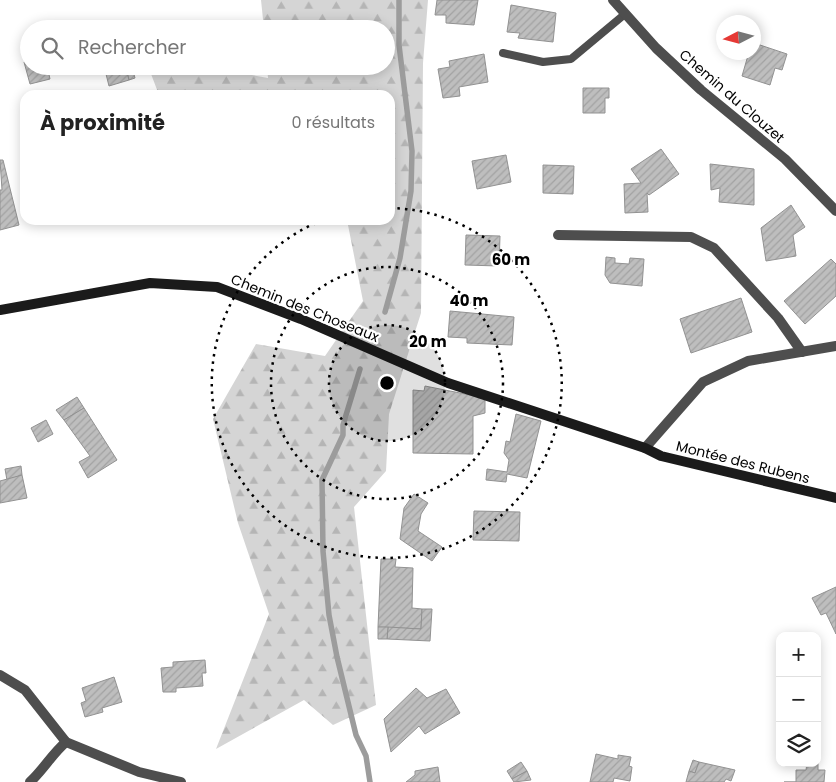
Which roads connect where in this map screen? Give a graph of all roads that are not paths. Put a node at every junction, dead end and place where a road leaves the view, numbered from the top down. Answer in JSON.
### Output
{"nodes":[{"id":1,"x":616,"y":1,"type":"edge"},
{"id":2,"x":625,"y":14,"type":"junction"},
{"id":3,"x":503,"y":53,"type":"dead end"},
{"id":4,"x":836,"y":211,"type":"edge"},
{"id":5,"x":558,"y":235,"type":"dead end"},
{"id":6,"x":0,"y":310,"type":"edge"},
{"id":7,"x":836,"y":346,"type":"edge"},
{"id":8,"x":802,"y":352,"type":"junction"},
{"id":9,"x":645,"y":448,"type":"junction"},
{"id":10,"x":836,"y":498,"type":"edge"},
{"id":11,"x":0,"y":676,"type":"edge"},
{"id":12,"x":66,"y":742,"type":"junction"},
{"id":13,"x":30,"y":782,"type":"edge"},
{"id":14,"x":181,"y":782,"type":"edge"}],
"edges":[{"from":1,"to":2,"type":"street","name":"Chemin du Clouzet"},
{"from":2,"to":3,"type":"lane"},
{"from":2,"to":4,"type":"street","name":"Chemin du Clouzet"},
{"from":5,"to":8,"type":"street"},
{"from":6,"to":9,"type":"street","name":"Chemin des Choseaux"},
{"from":7,"to":8,"type":"street"},
{"from":8,"to":9,"type":"street"},
{"from":9,"to":10,"type":"street","name":"Montée des Rubens"},
{"from":11,"to":12,"type":"street"},
{"from":12,"to":13,"type":"street"},
{"from":12,"to":14,"type":"street"}]}
